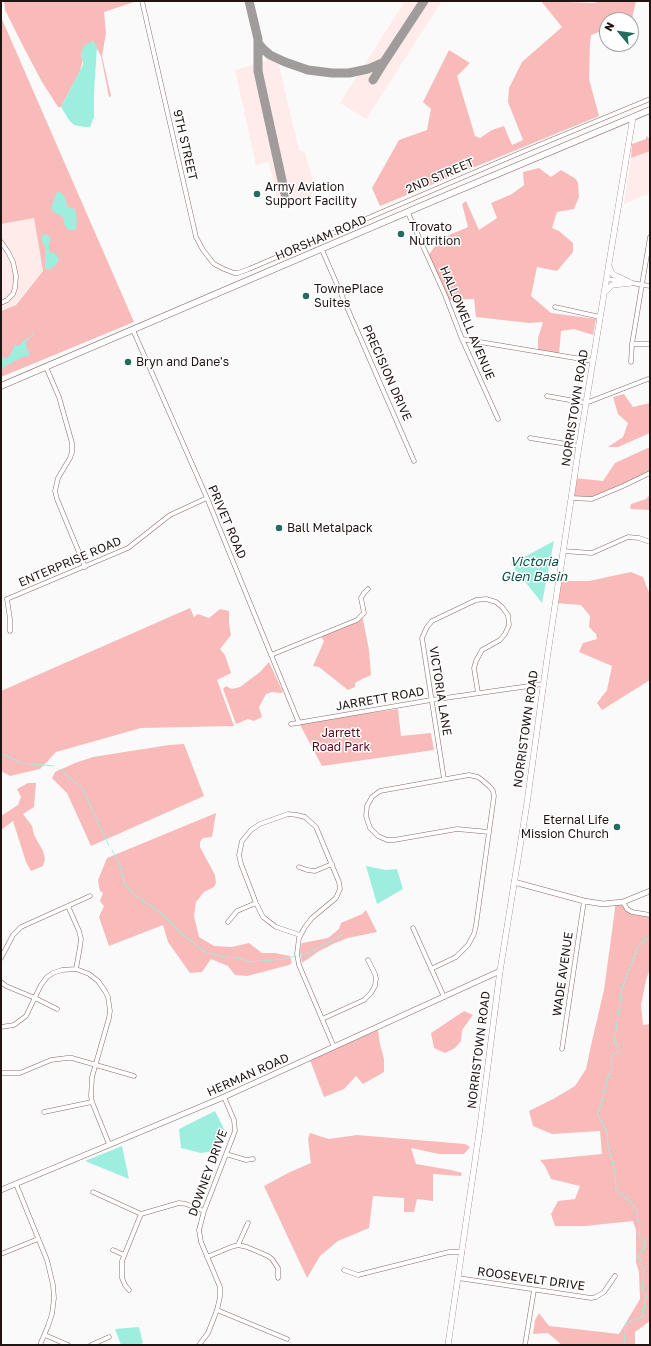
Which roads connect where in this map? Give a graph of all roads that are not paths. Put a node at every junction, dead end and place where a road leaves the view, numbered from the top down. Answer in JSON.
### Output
{"nodes":[{"id":1,"x":142,"y":1,"type":"edge"},
{"id":2,"x":650,"y":99,"type":"edge"},
{"id":3,"x":650,"y":110,"type":"edge"},
{"id":4,"x":633,"y":117,"type":"junction"},
{"id":5,"x":408,"y":213,"type":"junction"},
{"id":6,"x":650,"y":237,"type":"edge"},
{"id":7,"x":1,"y":242,"type":"edge"},
{"id":8,"x":322,"y":250,"type":"junction"},
{"id":9,"x":609,"y":263,"type":"junction"},
{"id":10,"x":238,"y":273,"type":"joint"},
{"id":11,"x":607,"y":279,"type":"junction"},
{"id":12,"x":631,"y":283,"type":"junction"},
{"id":13,"x":642,"y":285,"type":"junction"},
{"id":14,"x":650,"y":286,"type":"edge"},
{"id":15,"x":604,"y":297,"type":"junction"},
{"id":16,"x":1,"y":303,"type":"edge"},
{"id":17,"x":555,"y":307,"type":"dead end"},
{"id":18,"x":600,"y":317,"type":"junction"},
{"id":19,"x":133,"y":330,"type":"junction"},
{"id":20,"x":462,"y":339,"type":"junction"},
{"id":21,"x":632,"y":344,"type":"junction"},
{"id":22,"x":650,"y":344,"type":"edge"},
{"id":23,"x":593,"y":361,"type":"junction"},
{"id":24,"x":631,"y":362,"type":"dead end"},
{"id":25,"x":46,"y":367,"type":"junction"},
{"id":26,"x":650,"y":380,"type":"edge"},
{"id":27,"x":1,"y":386,"type":"edge"},
{"id":28,"x":547,"y":396,"type":"dead end"},
{"id":29,"x":586,"y":403,"type":"junction"},
{"id":30,"x":498,"y":419,"type":"dead end"},
{"id":31,"x":530,"y":438,"type":"dead end"},
{"id":32,"x":579,"y":446,"type":"junction"},
{"id":33,"x":414,"y":461,"type":"dead end"},
{"id":34,"x":650,"y":473,"type":"edge"},
{"id":35,"x":207,"y":498,"type":"junction"},
{"id":36,"x":571,"y":498,"type":"junction"},
{"id":37,"x":650,"y":542,"type":"edge"},
{"id":38,"x":563,"y":551,"type":"junction"},
{"id":39,"x":85,"y":567,"type":"junction"},
{"id":40,"x":368,"y":589,"type":"dead end"},
{"id":41,"x":10,"y":631,"type":"dead end"},
{"id":42,"x":272,"y":655,"type":"junction"},
{"id":43,"x":543,"y":684,"type":"junction"},
{"id":44,"x":478,"y":693,"type":"junction"},
{"id":45,"x":431,"y":700,"type":"junction"},
{"id":46,"x":299,"y":722,"type":"junction"},
{"id":47,"x":291,"y":724,"type":"dead end"},
{"id":48,"x":444,"y":779,"type":"junction"},
{"id":49,"x":489,"y":832,"type":"junction"},
{"id":50,"x":332,"y":864,"type":"junction"},
{"id":51,"x":299,"y":867,"type":"dead end"},
{"id":52,"x":514,"y":882,"type":"junction"},
{"id":53,"x":650,"y":891,"type":"edge"},
{"id":54,"x":90,"y":896,"type":"dead end"},
{"id":55,"x":584,"y":901,"type":"junction"},
{"id":56,"x":623,"y":902,"type":"junction"},
{"id":57,"x":256,"y":903,"type":"junction"},
{"id":58,"x":68,"y":906,"type":"junction"},
{"id":59,"x":650,"y":915,"type":"edge"},
{"id":60,"x":228,"y":922,"type":"dead end"},
{"id":61,"x":413,"y":928,"type":"dead end"},
{"id":62,"x":300,"y":935,"type":"junction"},
{"id":63,"x":3,"y":948,"type":"edge"},
{"id":64,"x":1,"y":958,"type":"edge"},
{"id":65,"x":368,"y":960,"type":"dead end"},
{"id":66,"x":76,"y":969,"type":"junction"},
{"id":67,"x":431,"y":969,"type":"junction"},
{"id":68,"x":500,"y":971,"type":"junction"},
{"id":69,"x":1,"y":982,"type":"edge"},
{"id":70,"x":444,"y":997,"type":"junction"},
{"id":71,"x":35,"y":998,"type":"junction"},
{"id":72,"x":57,"y":1009,"type":"dead end"},
{"id":73,"x":322,"y":1019,"type":"junction"},
{"id":74,"x":1,"y":1027,"type":"edge"},
{"id":75,"x":334,"y":1047,"type":"junction"},
{"id":76,"x":562,"y":1049,"type":"dead end"},
{"id":77,"x":96,"y":1064,"type":"junction"},
{"id":78,"x":3,"y":1073,"type":"dead end"},
{"id":79,"x":134,"y":1076,"type":"dead end"},
{"id":80,"x":224,"y":1097,"type":"junction"},
{"id":81,"x":92,"y":1102,"type":"junction"},
{"id":82,"x":44,"y":1112,"type":"dead end"},
{"id":83,"x":109,"y":1144,"type":"junction"},
{"id":84,"x":226,"y":1154,"type":"junction"},
{"id":85,"x":253,"y":1158,"type":"dead end"},
{"id":86,"x":16,"y":1184,"type":"junction"},
{"id":87,"x":1,"y":1190,"type":"edge"},
{"id":88,"x":93,"y":1192,"type":"dead end"},
{"id":89,"x":204,"y":1211,"type":"junction"},
{"id":90,"x":142,"y":1214,"type":"junction"},
{"id":91,"x":248,"y":1222,"type":"dead end"},
{"id":92,"x":38,"y":1239,"type":"junction"},
{"id":93,"x":238,"y":1246,"type":"junction"},
{"id":94,"x":113,"y":1250,"type":"dead end"},
{"id":95,"x":462,"y":1252,"type":"junction"},
{"id":96,"x":1,"y":1254,"type":"edge"},
{"id":97,"x":124,"y":1255,"type":"junction"},
{"id":98,"x":207,"y":1257,"type":"junction"},
{"id":99,"x":344,"y":1270,"type":"dead end"},
{"id":100,"x":615,"y":1276,"type":"dead end"},
{"id":101,"x":278,"y":1278,"type":"dead end"},
{"id":102,"x":458,"y":1278,"type":"junction"},
{"id":103,"x":129,"y":1290,"type":"dead end"},
{"id":104,"x":534,"y":1290,"type":"junction"},
{"id":105,"x":217,"y":1310,"type":"junction"},
{"id":106,"x":45,"y":1335,"type":"junction"},
{"id":107,"x":109,"y":1337,"type":"dead end"},
{"id":108,"x":287,"y":1339,"type":"dead end"},
{"id":109,"x":40,"y":1345,"type":"edge"},
{"id":110,"x":68,"y":1345,"type":"edge"},
{"id":111,"x":91,"y":1345,"type":"edge"},
{"id":112,"x":199,"y":1345,"type":"edge"},
{"id":113,"x":448,"y":1345,"type":"edge"},
{"id":114,"x":525,"y":1345,"type":"edge"}],
"edges":[{"from":1,"to":10,"type":"street","name":"9TH STREET"},
{"from":2,"to":10,"type":"street","name":"2ND STREET"},
{"from":3,"to":4,"type":"main road","name":"HORSHAM ROAD"},
{"from":4,"to":5,"type":"main road","name":"HORSHAM ROAD"},
{"from":4,"to":9,"type":"main road","name":"NORRISTOWN ROAD"},
{"from":5,"to":8,"type":"main road","name":"HORSHAM ROAD"},
{"from":5,"to":20,"type":"street","name":"HALLOWELL AVENUE"},
{"from":6,"to":13,"type":"street"},
{"from":7,"to":16,"type":"street"},
{"from":8,"to":19,"type":"main road","name":"HORSHAM ROAD"},
{"from":8,"to":33,"type":"street","name":"PRECISION DRIVE"},
{"from":9,"to":11,"type":"main road","name":"NORRISTOWN ROAD"},
{"from":9,"to":12,"type":"main road"},
{"from":11,"to":12,"type":"street"},
{"from":11,"to":15,"type":"main road","name":"NORRISTOWN ROAD"},
{"from":12,"to":13,"type":"street"},
{"from":12,"to":15,"type":"main road"},
{"from":13,"to":14,"type":"street"},
{"from":13,"to":21,"type":"street"},
{"from":15,"to":18,"type":"main road","name":"NORRISTOWN ROAD"},
{"from":17,"to":18,"type":"street"},
{"from":18,"to":23,"type":"main road","name":"NORRISTOWN ROAD"},
{"from":19,"to":25,"type":"main road","name":"HORSHAM ROAD"},
{"from":19,"to":35,"type":"street","name":"PRIVET ROAD"},
{"from":20,"to":23,"type":"street"},
{"from":20,"to":30,"type":"street","name":"HALLOWELL AVENUE"},
{"from":21,"to":22,"type":"street"},
{"from":21,"to":24,"type":"street"},
{"from":23,"to":29,"type":"main road","name":"NORRISTOWN ROAD"},
{"from":25,"to":27,"type":"main road","name":"HORSHAM ROAD"},
{"from":25,"to":39,"type":"street"},
{"from":26,"to":29,"type":"street"},
{"from":28,"to":29,"type":"street"},
{"from":29,"to":32,"type":"main road","name":"NORRISTOWN ROAD"},
{"from":31,"to":32,"type":"street"},
{"from":32,"to":36,"type":"main road","name":"NORRISTOWN ROAD"},
{"from":34,"to":36,"type":"street"},
{"from":35,"to":39,"type":"street","name":"ENTERPRISE ROAD"},
{"from":35,"to":42,"type":"street","name":"PRIVET ROAD"},
{"from":36,"to":38,"type":"main road","name":"NORRISTOWN ROAD"},
{"from":37,"to":38,"type":"street"},
{"from":38,"to":43,"type":"main road","name":"NORRISTOWN ROAD"},
{"from":39,"to":41,"type":"street","name":"ENTERPRISE ROAD"},
{"from":40,"to":42,"type":"street"},
{"from":42,"to":46,"type":"street","name":"PRIVET ROAD"},
{"from":43,"to":44,"type":"street","name":"JARRETT ROAD"},
{"from":43,"to":52,"type":"main road","name":"NORRISTOWN ROAD"},
{"from":44,"to":45,"type":"street","name":"JARRETT ROAD"},
{"from":44,"to":45,"type":"street","name":"VICTORIA LANE"},
{"from":45,"to":46,"type":"street","name":"JARRETT ROAD"},
{"from":45,"to":48,"type":"street","name":"VICTORIA LANE"},
{"from":46,"to":47,"type":"street","name":"JARRETT ROAD"},
{"from":48,"to":49,"type":"street"},
{"from":48,"to":49,"type":"street"},
{"from":49,"to":67,"type":"street"},
{"from":50,"to":51,"type":"street"},
{"from":50,"to":57,"type":"street"},
{"from":50,"to":62,"type":"street"},
{"from":52,"to":55,"type":"street"},
{"from":52,"to":68,"type":"main road","name":"NORRISTOWN ROAD"},
{"from":53,"to":56,"type":"street"},
{"from":54,"to":58,"type":"street"},
{"from":55,"to":56,"type":"street"},
{"from":55,"to":76,"type":"street","name":"WADE AVENUE"},
{"from":56,"to":59,"type":"street"},
{"from":57,"to":60,"type":"street"},
{"from":57,"to":62,"type":"street"},
{"from":58,"to":63,"type":"street"},
{"from":58,"to":66,"type":"street"},
{"from":61,"to":67,"type":"street"},
{"from":62,"to":73,"type":"street"},
{"from":63,"to":64,"type":"street"},
{"from":65,"to":73,"type":"street"},
{"from":66,"to":71,"type":"street"},
{"from":66,"to":77,"type":"street"},
{"from":67,"to":70,"type":"street"},
{"from":68,"to":70,"type":"street","name":"HERMAN ROAD"},
{"from":68,"to":95,"type":"main road","name":"NORRISTOWN ROAD"},
{"from":69,"to":71,"type":"street"},
{"from":70,"to":75,"type":"street","name":"HERMAN ROAD"},
{"from":71,"to":72,"type":"street"},
{"from":71,"to":74,"type":"street"},
{"from":73,"to":75,"type":"street"},
{"from":75,"to":80,"type":"street","name":"HERMAN ROAD"},
{"from":77,"to":78,"type":"street"},
{"from":77,"to":79,"type":"street"},
{"from":77,"to":81,"type":"street"},
{"from":80,"to":83,"type":"street","name":"HERMAN ROAD"},
{"from":80,"to":84,"type":"street","name":"DOWNEY DRIVE"},
{"from":81,"to":82,"type":"street"},
{"from":81,"to":83,"type":"street"},
{"from":83,"to":86,"type":"street","name":"HERMAN ROAD"},
{"from":84,"to":85,"type":"street"},
{"from":84,"to":89,"type":"street","name":"DOWNEY DRIVE"},
{"from":86,"to":87,"type":"street","name":"HERMAN ROAD"},
{"from":86,"to":92,"type":"street"},
{"from":88,"to":90,"type":"street"},
{"from":89,"to":90,"type":"street"},
{"from":89,"to":98,"type":"street","name":"DOWNEY DRIVE"},
{"from":90,"to":97,"type":"street"},
{"from":91,"to":93,"type":"street"},
{"from":92,"to":96,"type":"street"},
{"from":92,"to":106,"type":"street"},
{"from":93,"to":98,"type":"street"},
{"from":93,"to":101,"type":"street"},
{"from":94,"to":97,"type":"street"},
{"from":95,"to":99,"type":"street"},
{"from":95,"to":102,"type":"main road","name":"NORRISTOWN ROAD"},
{"from":97,"to":103,"type":"street"},
{"from":98,"to":105,"type":"street","name":"DOWNEY DRIVE"},
{"from":100,"to":104,"type":"street","name":"ROOSEVELT DRIVE"},
{"from":102,"to":104,"type":"street","name":"ROOSEVELT DRIVE"},
{"from":102,"to":113,"type":"main road","name":"NORRISTOWN ROAD"},
{"from":104,"to":114,"type":"street"},
{"from":105,"to":108,"type":"street"},
{"from":105,"to":112,"type":"street","name":"DOWNEY DRIVE"},
{"from":106,"to":109,"type":"street"},
{"from":106,"to":110,"type":"street"},
{"from":107,"to":111,"type":"street"}]}
